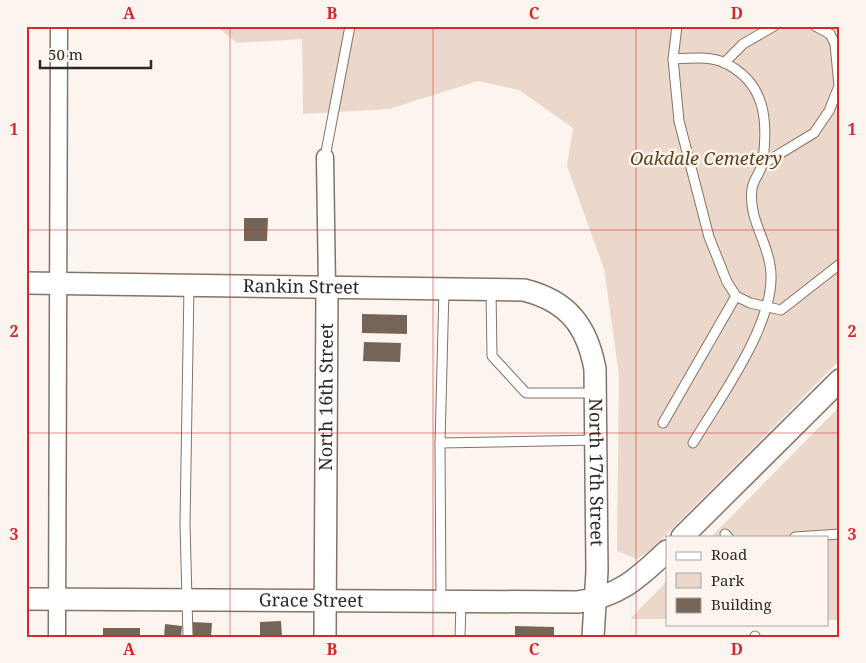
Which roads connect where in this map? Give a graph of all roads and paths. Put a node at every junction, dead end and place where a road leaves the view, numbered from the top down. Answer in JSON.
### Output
{"nodes":[{"id":1,"x":59,"y":26,"type":"edge"},
{"id":2,"x":350,"y":26,"type":"edge"},
{"id":3,"x":677,"y":26,"type":"edge"},
{"id":4,"x":774,"y":26,"type":"edge"},
{"id":5,"x":815,"y":26,"type":"edge"},
{"id":6,"x":829,"y":30,"type":"edge"},
{"id":7,"x":673,"y":59,"type":"junction"},
{"id":8,"x":724,"y":62,"type":"junction"},
{"id":9,"x":839,"y":86,"type":"edge"},
{"id":10,"x":326,"y":157,"type":"joint"},
{"id":11,"x":763,"y":164,"type":"junction"},
{"id":12,"x":840,"y":264,"type":"edge"},
{"id":13,"x":26,"y":283,"type":"edge"},
{"id":14,"x":59,"y":283,"type":"junction"},
{"id":15,"x":189,"y":286,"type":"junction"},
{"id":16,"x":326,"y":288,"type":"junction"},
{"id":17,"x":444,"y":289,"type":"junction"},
{"id":18,"x":492,"y":290,"type":"junction"},
{"id":19,"x":736,"y":296,"type":"junction"},
{"id":20,"x":766,"y":308,"type":"junction"},
{"id":21,"x":570,"y":314,"type":"joint"},
{"id":22,"x":840,"y":380,"type":"edge"},
{"id":23,"x":596,"y":393,"type":"junction"},
{"id":24,"x":663,"y":423,"type":"dead end"},
{"id":25,"x":596,"y":440,"type":"junction"},
{"id":26,"x":440,"y":443,"type":"junction"},
{"id":27,"x":693,"y":443,"type":"dead end"},
{"id":28,"x":840,"y":534,"type":"edge"},
{"id":29,"x":683,"y":536,"type":"edge"},
{"id":30,"x":810,"y":536,"type":"edge"},
{"id":31,"x":666,"y":552,"type":"edge"},
{"id":32,"x":26,"y":599,"type":"edge"},
{"id":33,"x":58,"y":600,"type":"junction"},
{"id":34,"x":595,"y":600,"type":"junction"},
{"id":35,"x":187,"y":601,"type":"junction"},
{"id":36,"x":324,"y":602,"type":"junction"},
{"id":37,"x":451,"y":603,"type":"junction"},
{"id":38,"x":57,"y":637,"type":"edge"},
{"id":39,"x":188,"y":637,"type":"edge"},
{"id":40,"x":325,"y":637,"type":"edge"},
{"id":41,"x":460,"y":637,"type":"edge"},
{"id":42,"x":593,"y":637,"type":"edge"}],
"edges":[{"from":1,"to":14,"type":"street"},
{"from":2,"to":10,"type":"lane"},
{"from":3,"to":7,"type":"lane"},
{"from":4,"to":8,"type":"lane"},
{"from":5,"to":6,"type":"lane"},
{"from":6,"to":9,"type":"lane"},
{"from":7,"to":8,"type":"lane"},
{"from":7,"to":19,"type":"lane"},
{"from":8,"to":11,"type":"lane"},
{"from":9,"to":11,"type":"lane"},
{"from":10,"to":16,"type":"street","name":"North 16th Street"},
{"from":11,"to":20,"type":"lane"},
{"from":12,"to":20,"type":"lane"},
{"from":13,"to":14,"type":"street","name":"Rankin Street"},
{"from":14,"to":15,"type":"street","name":"Rankin Street"},
{"from":14,"to":33,"type":"street"},
{"from":15,"to":16,"type":"street","name":"Rankin Street"},
{"from":15,"to":35,"type":"lane"},
{"from":16,"to":17,"type":"street","name":"Rankin Street"},
{"from":16,"to":36,"type":"street","name":"North 16th Street"},
{"from":17,"to":18,"type":"street","name":"Rankin Street"},
{"from":17,"to":26,"type":"lane"},
{"from":18,"to":21,"type":"street","name":"Rankin Street"},
{"from":18,"to":23,"type":"lane"},
{"from":19,"to":20,"type":"lane"},
{"from":19,"to":24,"type":"lane"},
{"from":20,"to":27,"type":"lane"},
{"from":21,"to":23,"type":"street","name":"North 17th Street"},
{"from":22,"to":29,"type":"street"},
{"from":23,"to":25,"type":"street","name":"North 17th Street"},
{"from":25,"to":26,"type":"lane"},
{"from":25,"to":34,"type":"street","name":"North 17th Street"},
{"from":26,"to":37,"type":"lane"},
{"from":28,"to":30,"type":"lane"},
{"from":31,"to":34,"type":"street","name":"Grace Street"},
{"from":32,"to":33,"type":"street","name":"Grace Street"},
{"from":33,"to":35,"type":"street","name":"Grace Street"},
{"from":33,"to":38,"type":"street"},
{"from":34,"to":37,"type":"street","name":"Grace Street"},
{"from":34,"to":42,"type":"street","name":"North 17th Street"},
{"from":35,"to":36,"type":"street","name":"Grace Street"},
{"from":35,"to":39,"type":"lane"},
{"from":36,"to":37,"type":"street","name":"Grace Street"},
{"from":36,"to":40,"type":"street","name":"North 16th Street"},
{"from":37,"to":41,"type":"lane"}]}
